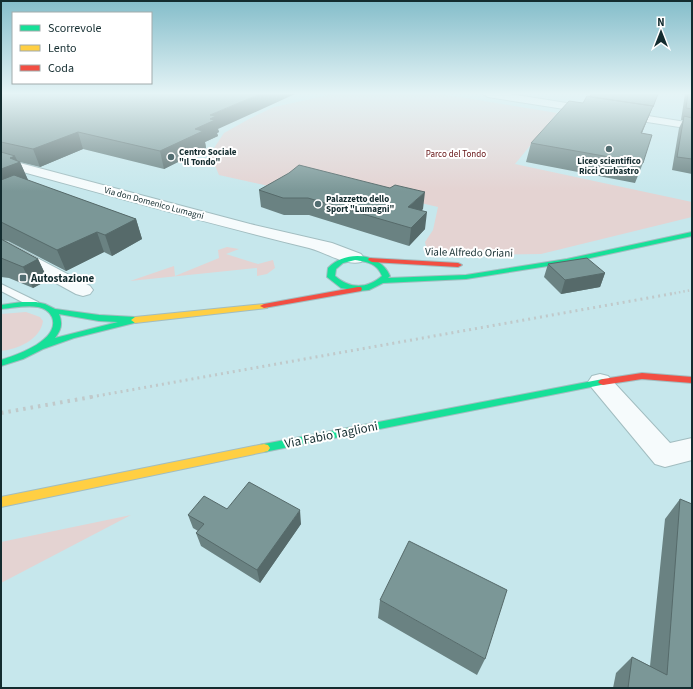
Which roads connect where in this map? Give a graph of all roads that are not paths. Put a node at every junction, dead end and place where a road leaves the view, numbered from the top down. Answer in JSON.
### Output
{"nodes":[{"id":1,"x":1,"y":162,"type":"edge"},
{"id":2,"x":52,"y":176,"type":"junction"},
{"id":3,"x":30,"y":185,"type":"edge"},
{"id":4,"x":692,"y":234,"type":"edge"},
{"id":5,"x":307,"y":242,"type":"junction"},
{"id":6,"x":1,"y":246,"type":"edge"},
{"id":7,"x":363,"y":259,"type":"junction"},
{"id":8,"x":567,"y":261,"type":"junction"},
{"id":9,"x":329,"y":277,"type":"junction"},
{"id":10,"x":383,"y":281,"type":"junction"},
{"id":11,"x":3,"y":289,"type":"edge"},
{"id":12,"x":304,"y":289,"type":"dead end"},
{"id":13,"x":358,"y":289,"type":"junction"},
{"id":14,"x":83,"y":290,"type":"dead end"},
{"id":15,"x":34,"y":304,"type":"junction"},
{"id":16,"x":263,"y":306,"type":"junction"},
{"id":17,"x":1,"y":307,"type":"edge"},
{"id":18,"x":55,"y":311,"type":"junction"},
{"id":19,"x":135,"y":320,"type":"junction"},
{"id":20,"x":40,"y":348,"type":"junction"},
{"id":21,"x":1,"y":363,"type":"edge"},
{"id":22,"x":692,"y":375,"type":"edge"},
{"id":23,"x":662,"y":377,"type":"junction"},
{"id":24,"x":692,"y":380,"type":"edge"},
{"id":25,"x":600,"y":382,"type":"junction"},
{"id":26,"x":692,"y":449,"type":"edge"},
{"id":27,"x":1,"y":502,"type":"edge"}],
"edges":[{"from":1,"to":2,"type":"street","name":"Via don Domenico Lumagni"},
{"from":2,"to":3,"type":"street"},
{"from":2,"to":5,"type":"street","name":"Via don Domenico Lumagni"},
{"from":4,"to":8,"type":"main road","name":"Viale Alfredo Oriani"},
{"from":5,"to":7,"type":"street","name":"Via don Domenico Lumagni"},
{"from":5,"to":9,"type":"street"},
{"from":6,"to":14,"type":"street"},
{"from":7,"to":8,"type":"main road","name":"Viale Alfredo Oriani"},
{"from":7,"to":9,"type":"main road","name":"Viale Alfredo Oriani"},
{"from":7,"to":10,"type":"main road"},
{"from":8,"to":10,"type":"main road","name":"Viale Alfredo Oriani"},
{"from":9,"to":13,"type":"main road","name":"Viale Alfredo Oriani"},
{"from":10,"to":13,"type":"main road","name":"Viale Alfredo Oriani"},
{"from":11,"to":15,"type":"lane"},
{"from":12,"to":16,"type":"main road","name":"Viale Alfredo Oriani"},
{"from":13,"to":16,"type":"main road","name":"Viale Alfredo Oriani"},
{"from":15,"to":17,"type":"main road"},
{"from":15,"to":18,"type":"main road"},
{"from":16,"to":19,"type":"main road","name":"Viale Alfredo Oriani"},
{"from":18,"to":19,"type":"main road"},
{"from":18,"to":20,"type":"main road"},
{"from":19,"to":20,"type":"main road"},
{"from":20,"to":21,"type":"main road"},
{"from":22,"to":23,"type":"street","name":"Via Fabio Taglioni"},
{"from":23,"to":24,"type":"main road","name":"Via Fabio Taglioni"},
{"from":23,"to":25,"type":"main road","name":"Via Fabio Taglioni"},
{"from":25,"to":26,"type":"street"},
{"from":25,"to":27,"type":"main road","name":"Via Fabio Taglioni"}]}
